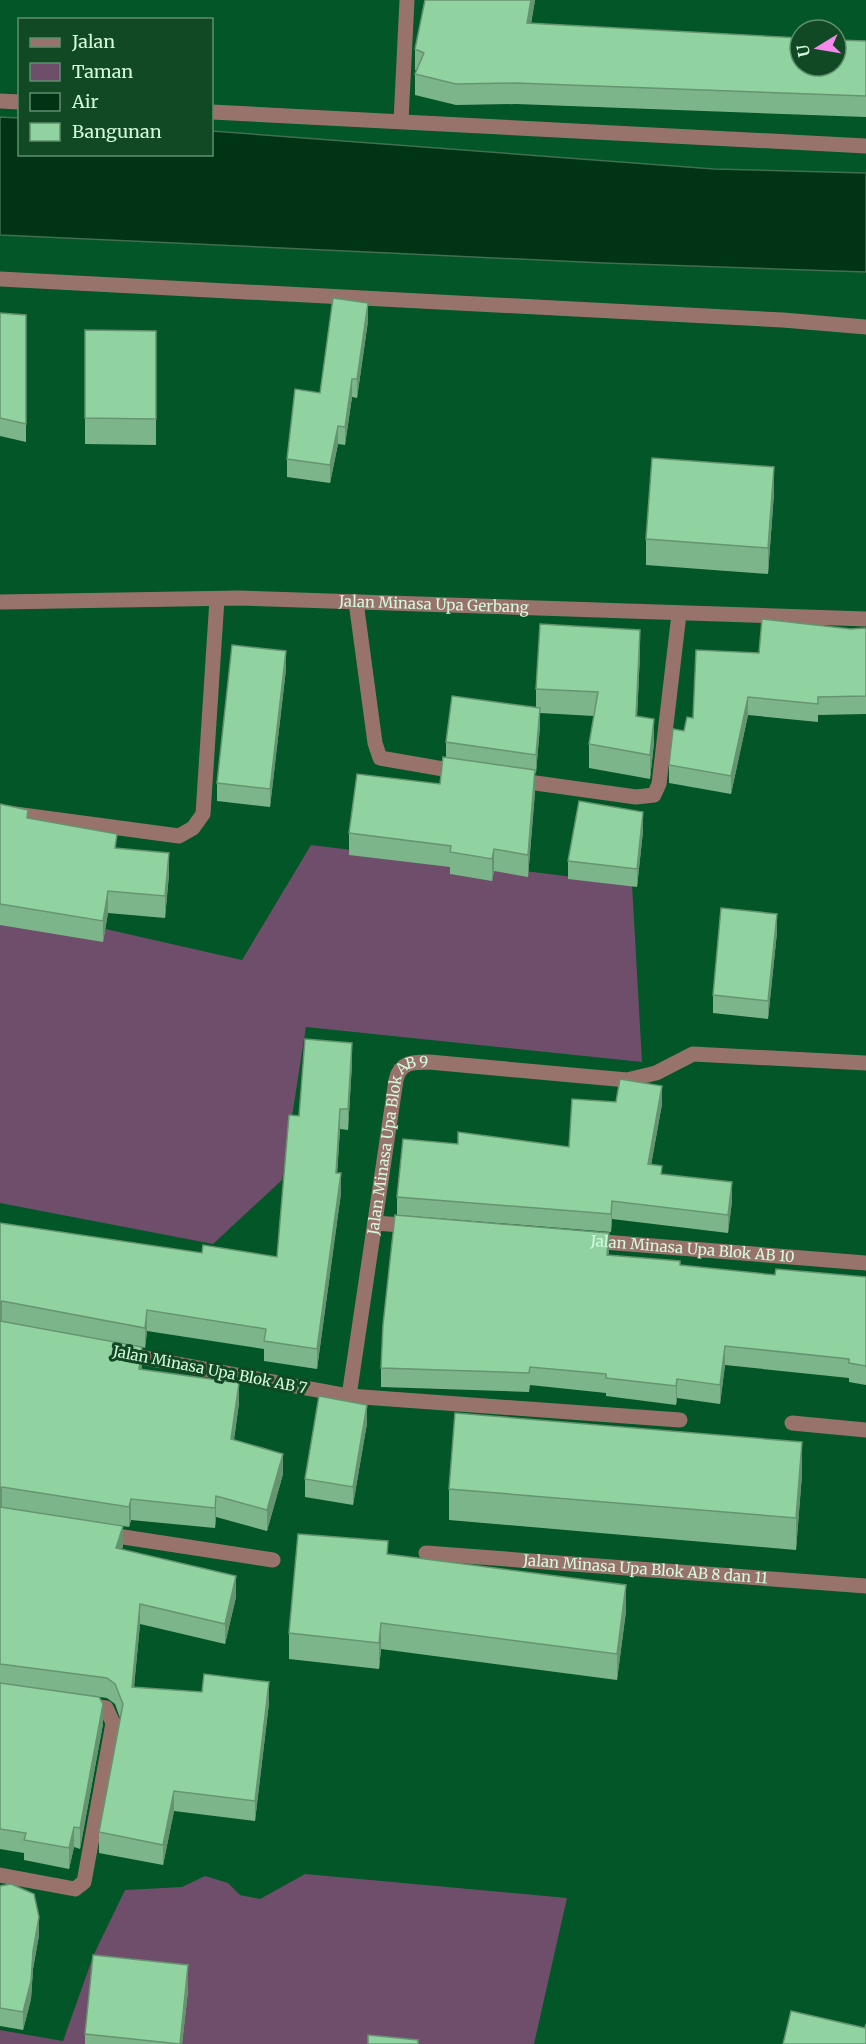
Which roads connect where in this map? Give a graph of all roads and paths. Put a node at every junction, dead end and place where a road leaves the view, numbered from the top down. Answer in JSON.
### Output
{"nodes":[{"id":1,"x":407,"y":0,"type":"edge"},
{"id":2,"x":0,"y":101,"type":"edge"},
{"id":3,"x":18,"y":102,"type":"edge"},
{"id":4,"x":213,"y":112,"type":"edge"},
{"id":5,"x":401,"y":121,"type":"junction"},
{"id":6,"x":866,"y":146,"type":"edge"},
{"id":7,"x":0,"y":279,"type":"edge"},
{"id":8,"x":866,"y":327,"type":"edge"},
{"id":9,"x":217,"y":598,"type":"junction"},
{"id":10,"x":0,"y":602,"type":"edge"},
{"id":11,"x":356,"y":602,"type":"junction"},
{"id":12,"x":679,"y":614,"type":"junction"},
{"id":13,"x":866,"y":619,"type":"edge"},
{"id":14,"x":474,"y":774,"type":"edge"},
{"id":15,"x":497,"y":777,"type":"edge"},
{"id":16,"x":0,"y":812,"type":"edge"},
{"id":17,"x":866,"y":1063,"type":"edge"},
{"id":18,"x":375,"y":1223,"type":"junction"},
{"id":19,"x":434,"y":1228,"type":"edge"},
{"id":20,"x":574,"y":1239,"type":"edge"},
{"id":21,"x":866,"y":1263,"type":"edge"},
{"id":22,"x":105,"y":1351,"type":"edge"},
{"id":23,"x":349,"y":1396,"type":"junction"},
{"id":24,"x":680,"y":1420,"type":"dead end"},
{"id":25,"x":792,"y":1423,"type":"dead end"},
{"id":26,"x":866,"y":1430,"type":"edge"},
{"id":27,"x":94,"y":1533,"type":"edge"},
{"id":28,"x":426,"y":1553,"type":"dead end"},
{"id":29,"x":273,"y":1560,"type":"dead end"},
{"id":30,"x":866,"y":1586,"type":"edge"},
{"id":31,"x":76,"y":1704,"type":"edge"},
{"id":32,"x":0,"y":1875,"type":"edge"}],
"edges":[{"from":1,"to":5,"type":"street"},
{"from":2,"to":3,"type":"street"},
{"from":4,"to":5,"type":"street"},
{"from":5,"to":6,"type":"street"},
{"from":7,"to":8,"type":"street"},
{"from":9,"to":10,"type":"street","name":"Jalan Minasa Upa Gerbang"},
{"from":9,"to":11,"type":"street","name":"Jalan Minasa Upa Gerbang"},
{"from":9,"to":16,"type":"street"},
{"from":11,"to":12,"type":"street","name":"Jalan Minasa Upa Gerbang"},
{"from":11,"to":14,"type":"street"},
{"from":12,"to":13,"type":"street","name":"Jalan Minasa Upa Gerbang"},
{"from":12,"to":15,"type":"street"},
{"from":17,"to":18,"type":"street","name":"Jalan Minasa Upa Blok AB 9"},
{"from":18,"to":19,"type":"street"},
{"from":18,"to":23,"type":"street","name":"Jalan Minasa Upa Blok AB 9"},
{"from":20,"to":21,"type":"street","name":"Jalan Minasa Upa Blok AB 10"},
{"from":22,"to":23,"type":"street","name":"Jalan Minasa Upa Blok AB 7"},
{"from":23,"to":24,"type":"street","name":"Jalan Minasa Upa Blok AB 7"},
{"from":25,"to":26,"type":"street"},
{"from":27,"to":29,"type":"street"},
{"from":28,"to":30,"type":"street","name":"Jalan Minasa Upa Blok AB 8 dan 11"},
{"from":31,"to":32,"type":"street"}]}
